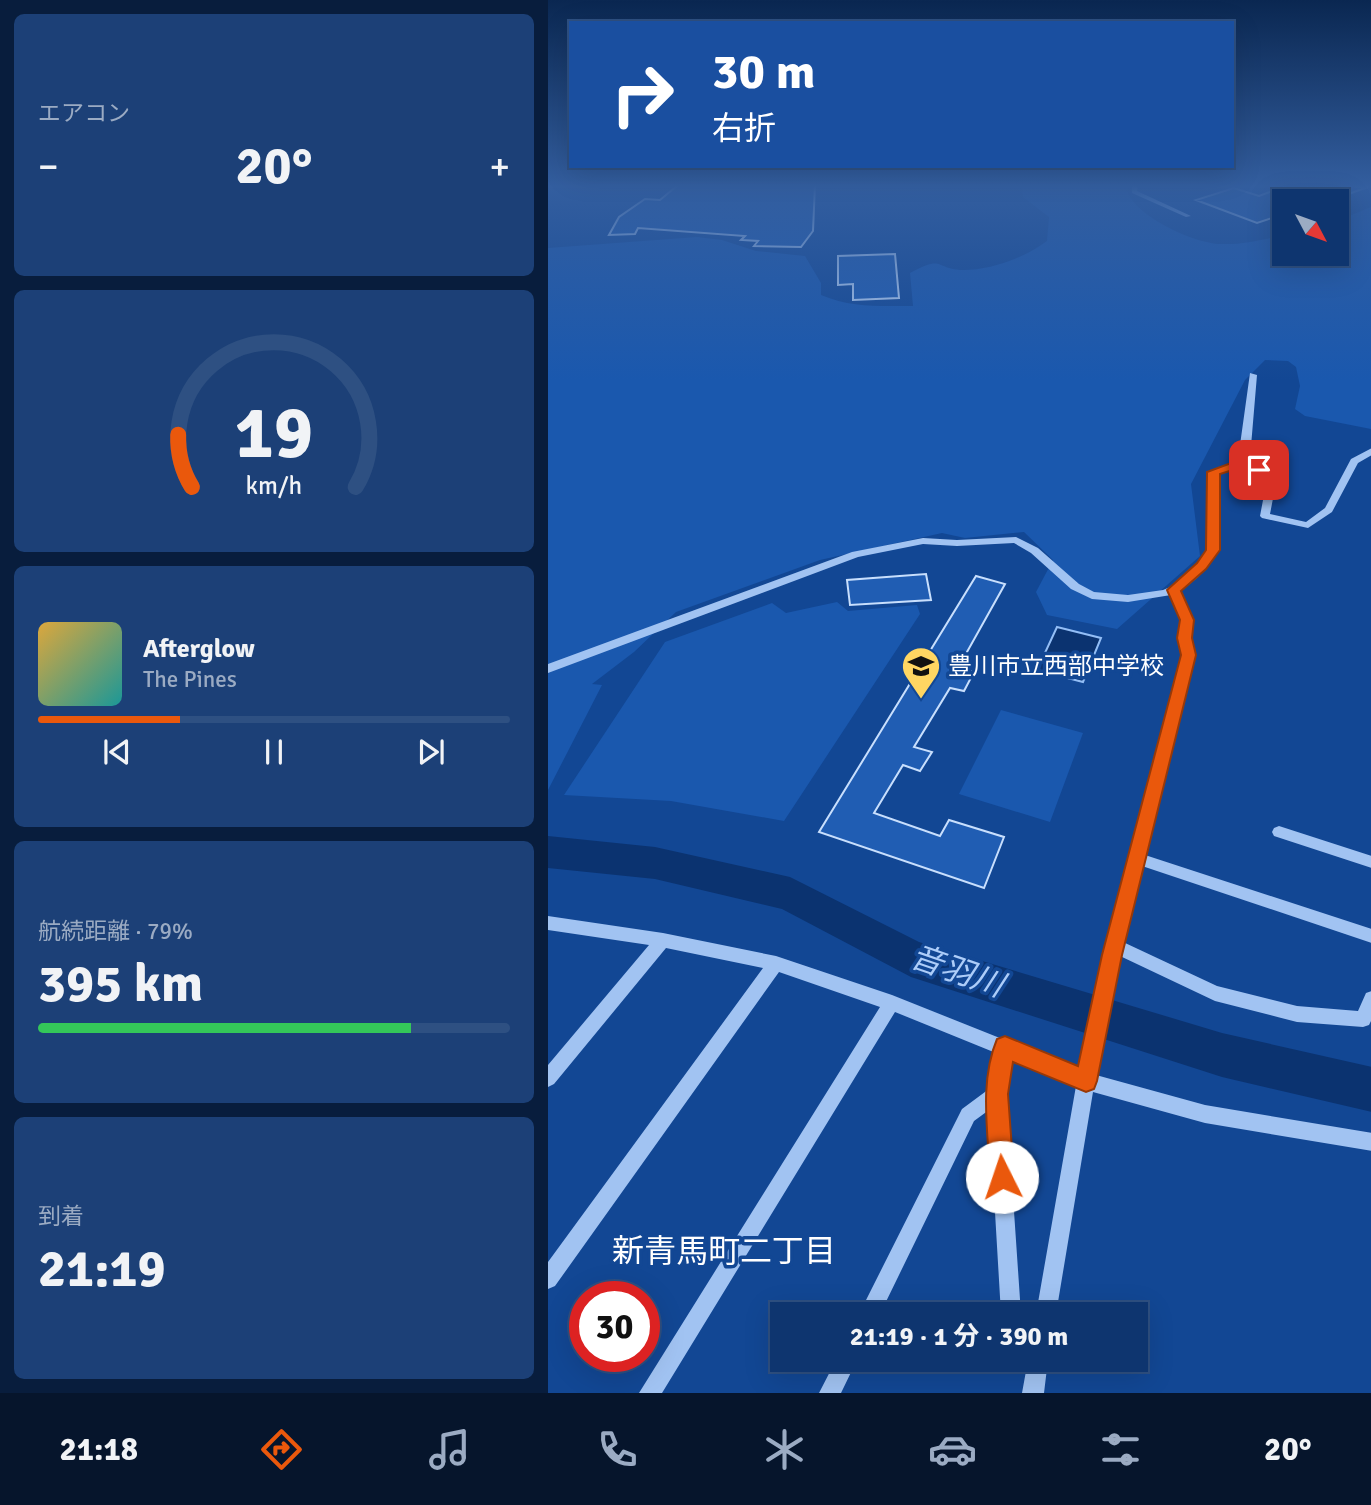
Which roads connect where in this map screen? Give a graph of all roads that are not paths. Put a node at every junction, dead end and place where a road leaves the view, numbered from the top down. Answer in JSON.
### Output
{"nodes":[{"id":1,"x":1253,"y":376,"type":"dead end"},
{"id":2,"x":1371,"y":451,"type":"edge"},
{"id":3,"x":1247,"y":461,"type":"junction"},
{"id":4,"x":1174,"y":590,"type":"junction"},
{"id":5,"x":548,"y":669,"type":"edge"},
{"id":6,"x":1279,"y":832,"type":"dead end"},
{"id":7,"x":1138,"y":859,"type":"junction"},
{"id":8,"x":1371,"y":862,"type":"edge"},
{"id":9,"x":548,"y":923,"type":"edge"},
{"id":10,"x":1371,"y":936,"type":"edge"},
{"id":11,"x":663,"y":940,"type":"junction"},
{"id":12,"x":1114,"y":951,"type":"junction"},
{"id":13,"x":776,"y":963,"type":"junction"},
{"id":14,"x":1371,"y":999,"type":"edge"},
{"id":15,"x":892,"y":1003,"type":"junction"},
{"id":16,"x":1005,"y":1047,"type":"junction"},
{"id":17,"x":548,"y":1078,"type":"edge"},
{"id":18,"x":1086,"y":1081,"type":"junction"},
{"id":19,"x":997,"y":1094,"type":"junction"},
{"id":20,"x":1371,"y":1142,"type":"edge"},
{"id":21,"x":548,"y":1279,"type":"edge"},
{"id":22,"x":875,"y":1302,"type":"edge"},
{"id":23,"x":1010,"y":1302,"type":"edge"},
{"id":24,"x":1048,"y":1302,"type":"edge"},
{"id":25,"x":841,"y":1372,"type":"edge"},
{"id":26,"x":1036,"y":1372,"type":"edge"},
{"id":27,"x":650,"y":1393,"type":"edge"},
{"id":28,"x":830,"y":1393,"type":"edge"},
{"id":29,"x":1033,"y":1393,"type":"edge"}],
"edges":[{"from":1,"to":3,"type":"street"},
{"from":2,"to":3,"type":"street"},
{"from":3,"to":4,"type":"street"},
{"from":4,"to":5,"type":"street"},
{"from":4,"to":7,"type":"street"},
{"from":6,"to":8,"type":"street"},
{"from":7,"to":10,"type":"street"},
{"from":7,"to":12,"type":"street"},
{"from":9,"to":11,"type":"street"},
{"from":11,"to":13,"type":"street"},
{"from":11,"to":17,"type":"street"},
{"from":12,"to":14,"type":"street"},
{"from":12,"to":18,"type":"street"},
{"from":13,"to":15,"type":"street"},
{"from":13,"to":21,"type":"street"},
{"from":15,"to":16,"type":"street"},
{"from":15,"to":27,"type":"street"},
{"from":16,"to":18,"type":"street"},
{"from":16,"to":19,"type":"street"},
{"from":18,"to":20,"type":"street"},
{"from":18,"to":24,"type":"street"},
{"from":19,"to":22,"type":"street"},
{"from":19,"to":23,"type":"street"},
{"from":25,"to":28,"type":"street"},
{"from":26,"to":29,"type":"street"}]}
